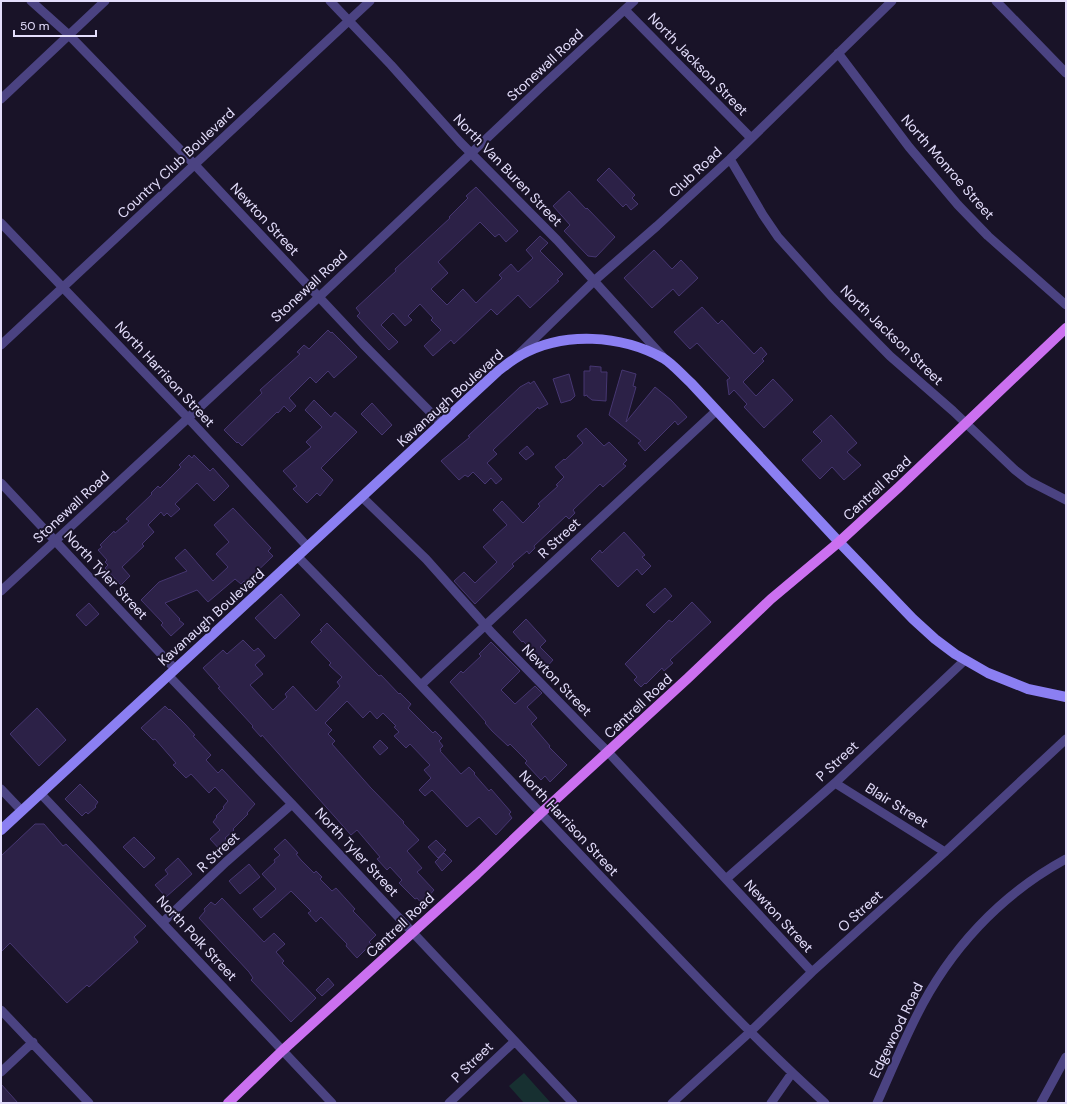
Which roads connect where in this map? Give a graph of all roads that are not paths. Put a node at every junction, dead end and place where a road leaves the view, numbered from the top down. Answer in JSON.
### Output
{"nodes":[{"id":1,"x":31,"y":1,"type":"edge"},
{"id":2,"x":105,"y":1,"type":"edge"},
{"id":3,"x":330,"y":1,"type":"edge"},
{"id":4,"x":370,"y":1,"type":"edge"},
{"id":5,"x":634,"y":1,"type":"edge"},
{"id":6,"x":892,"y":1,"type":"edge"},
{"id":7,"x":996,"y":1,"type":"edge"},
{"id":8,"x":625,"y":10,"type":"junction"},
{"id":9,"x":349,"y":20,"type":"junction"},
{"id":10,"x":69,"y":35,"type":"junction"},
{"id":11,"x":838,"y":54,"type":"junction"},
{"id":12,"x":1066,"y":73,"type":"edge"},
{"id":13,"x":1,"y":99,"type":"edge"},
{"id":14,"x":751,"y":138,"type":"junction"},
{"id":15,"x":472,"y":153,"type":"junction"},
{"id":16,"x":730,"y":158,"type":"junction"},
{"id":17,"x":195,"y":165,"type":"junction"},
{"id":18,"x":1,"y":222,"type":"edge"},
{"id":19,"x":594,"y":281,"type":"junction"},
{"id":20,"x":64,"y":287,"type":"junction"},
{"id":21,"x":319,"y":296,"type":"junction"},
{"id":22,"x":1066,"y":305,"type":"edge"},
{"id":23,"x":1066,"y":328,"type":"edge"},
{"id":24,"x":1,"y":345,"type":"edge"},
{"id":25,"x":665,"y":359,"type":"junction"},
{"id":26,"x":513,"y":360,"type":"junction"},
{"id":27,"x":716,"y":411,"type":"junction"},
{"id":28,"x":188,"y":418,"type":"junction"},
{"id":29,"x":442,"y":422,"type":"junction"},
{"id":30,"x":966,"y":424,"type":"junction"},
{"id":31,"x":1,"y":483,"type":"edge"},
{"id":32,"x":362,"y":497,"type":"junction"},
{"id":33,"x":1066,"y":500,"type":"edge"},
{"id":34,"x":55,"y":541,"type":"junction"},
{"id":35,"x":839,"y":542,"type":"junction"},
{"id":36,"x":308,"y":546,"type":"junction"},
{"id":37,"x":298,"y":556,"type":"junction"},
{"id":38,"x":1,"y":591,"type":"edge"},
{"id":39,"x":485,"y":625,"type":"junction"},
{"id":40,"x":965,"y":660,"type":"junction"},
{"id":41,"x":172,"y":672,"type":"junction"},
{"id":42,"x":421,"y":685,"type":"junction"},
{"id":43,"x":1066,"y":697,"type":"edge"},
{"id":44,"x":1066,"y":739,"type":"edge"},
{"id":45,"x":608,"y":752,"type":"junction"},
{"id":46,"x":835,"y":783,"type":"junction"},
{"id":47,"x":1,"y":788,"type":"edge"},
{"id":48,"x":40,"y":793,"type":"junction"},
{"id":49,"x":292,"y":804,"type":"junction"},
{"id":50,"x":21,"y":810,"type":"junction"},
{"id":51,"x":541,"y":813,"type":"junction"},
{"id":52,"x":1,"y":830,"type":"edge"},
{"id":53,"x":945,"y":852,"type":"junction"},
{"id":54,"x":1066,"y":859,"type":"edge"},
{"id":55,"x":726,"y":880,"type":"junction"},
{"id":56,"x":163,"y":922,"type":"junction"},
{"id":57,"x":413,"y":932,"type":"junction"},
{"id":58,"x":812,"y":972,"type":"junction"},
{"id":59,"x":1,"y":1010,"type":"edge"},
{"id":60,"x":750,"y":1032,"type":"junction"},
{"id":61,"x":515,"y":1041,"type":"junction"},
{"id":62,"x":33,"y":1042,"type":"junction"},
{"id":63,"x":283,"y":1050,"type":"junction"},
{"id":64,"x":1066,"y":1057,"type":"edge"},
{"id":65,"x":1,"y":1072,"type":"edge"},
{"id":66,"x":792,"y":1073,"type":"junction"},
{"id":67,"x":89,"y":1103,"type":"edge"},
{"id":68,"x":228,"y":1103,"type":"edge"},
{"id":69,"x":332,"y":1103,"type":"edge"},
{"id":70,"x":449,"y":1103,"type":"edge"},
{"id":71,"x":573,"y":1103,"type":"edge"},
{"id":72,"x":672,"y":1103,"type":"edge"},
{"id":73,"x":771,"y":1103,"type":"edge"},
{"id":74,"x":825,"y":1103,"type":"edge"},
{"id":75,"x":878,"y":1103,"type":"edge"},
{"id":76,"x":1041,"y":1103,"type":"edge"}],
"edges":[{"from":1,"to":10,"type":"street","name":"Newton Street"},
{"from":2,"to":10,"type":"street"},
{"from":3,"to":9,"type":"street","name":"North Van Buren Street"},
{"from":4,"to":9,"type":"street","name":"Country Club Boulevard"},
{"from":5,"to":8,"type":"street","name":"Stonewall Road"},
{"from":6,"to":11,"type":"street","name":"Club Road"},
{"from":7,"to":12,"type":"street"},
{"from":8,"to":14,"type":"street","name":"North Jackson Street"},
{"from":8,"to":15,"type":"street","name":"Stonewall Road"},
{"from":9,"to":15,"type":"street","name":"North Van Buren Street"},
{"from":9,"to":17,"type":"street","name":"Country Club Boulevard"},
{"from":10,"to":13,"type":"street"},
{"from":10,"to":17,"type":"street","name":"Newton Street"},
{"from":11,"to":14,"type":"street","name":"Club Road"},
{"from":11,"to":22,"type":"street","name":"North Monroe Street"},
{"from":14,"to":16,"type":"street","name":"Club Road"},
{"from":15,"to":19,"type":"street","name":"North Van Buren Street"},
{"from":15,"to":21,"type":"street","name":"Stonewall Road"},
{"from":16,"to":19,"type":"street","name":"Club Road"},
{"from":16,"to":30,"type":"street","name":"North Jackson Street"},
{"from":17,"to":20,"type":"street","name":"Country Club Boulevard"},
{"from":17,"to":21,"type":"street","name":"Newton Street"},
{"from":18,"to":20,"type":"street","name":"North Harrison Street"},
{"from":19,"to":25,"type":"street","name":"North Van Buren Street"},
{"from":19,"to":26,"type":"street","name":"Club Road"},
{"from":20,"to":24,"type":"street","name":"Country Club Boulevard"},
{"from":20,"to":28,"type":"street","name":"North Harrison Street"},
{"from":21,"to":28,"type":"street","name":"Stonewall Road"},
{"from":21,"to":29,"type":"street","name":"Newton Street"},
{"from":23,"to":30,"type":"main road","name":"Cantrell Road"},
{"from":25,"to":26,"type":"street","name":"Kavanaugh Boulevard"},
{"from":25,"to":27,"type":"street","name":"Kavanaugh Boulevard"},
{"from":26,"to":29,"type":"street","name":"Kavanaugh Boulevard"},
{"from":27,"to":35,"type":"street","name":"Kavanaugh Boulevard"},
{"from":27,"to":39,"type":"street","name":"R Street"},
{"from":28,"to":34,"type":"street","name":"Stonewall Road"},
{"from":28,"to":36,"type":"street","name":"North Harrison Street"},
{"from":29,"to":32,"type":"street","name":"Kavanaugh Boulevard"},
{"from":30,"to":33,"type":"street","name":"North Jackson Street"},
{"from":30,"to":35,"type":"main road","name":"Cantrell Road"},
{"from":31,"to":34,"type":"street","name":"North Tyler Street"},
{"from":32,"to":36,"type":"street","name":"Kavanaugh Boulevard"},
{"from":32,"to":39,"type":"street","name":"Newton Street"},
{"from":34,"to":38,"type":"street","name":"Stonewall Road"},
{"from":34,"to":41,"type":"street","name":"North Tyler Street"},
{"from":35,"to":40,"type":"street","name":"Kavanaugh Boulevard"},
{"from":35,"to":45,"type":"main road","name":"Cantrell Road"},
{"from":36,"to":37,"type":"street","name":"Kavanaugh Boulevard"},
{"from":37,"to":41,"type":"street","name":"Kavanaugh Boulevard"},
{"from":37,"to":42,"type":"street","name":"North Harrison Street"},
{"from":39,"to":42,"type":"street","name":"R Street"},
{"from":39,"to":45,"type":"street","name":"Newton Street"},
{"from":40,"to":43,"type":"street","name":"Kavanaugh Boulevard"},
{"from":40,"to":46,"type":"street","name":"P Street"},
{"from":41,"to":48,"type":"street","name":"Kavanaugh Boulevard"},
{"from":41,"to":49,"type":"street","name":"North Tyler Street"},
{"from":42,"to":51,"type":"street","name":"North Harrison Street"},
{"from":44,"to":53,"type":"street","name":"O Street"},
{"from":45,"to":51,"type":"main road","name":"Cantrell Road"},
{"from":45,"to":55,"type":"street","name":"Newton Street"},
{"from":46,"to":53,"type":"street","name":"Blair Street"},
{"from":46,"to":55,"type":"street","name":"P Street"},
{"from":47,"to":50,"type":"street"},
{"from":48,"to":50,"type":"street","name":"Kavanaugh Boulevard"},
{"from":48,"to":56,"type":"street","name":"North Polk Street"},
{"from":49,"to":56,"type":"street","name":"R Street"},
{"from":49,"to":57,"type":"street","name":"North Tyler Street"},
{"from":50,"to":52,"type":"street","name":"Kavanaugh Boulevard"},
{"from":51,"to":57,"type":"main road","name":"Cantrell Road"},
{"from":51,"to":60,"type":"street","name":"North Harrison Street"},
{"from":53,"to":58,"type":"street","name":"O Street"},
{"from":54,"to":75,"type":"street","name":"Edgewood Road"},
{"from":55,"to":58,"type":"street","name":"Newton Street"},
{"from":56,"to":63,"type":"street","name":"North Polk Street"},
{"from":57,"to":61,"type":"street","name":"North Tyler Street"},
{"from":57,"to":63,"type":"main road","name":"Cantrell Road"},
{"from":58,"to":60,"type":"street","name":"O Street"},
{"from":59,"to":62,"type":"street"},
{"from":60,"to":66,"type":"street","name":"North Harrison Street"},
{"from":60,"to":72,"type":"street","name":"O Street"},
{"from":61,"to":70,"type":"street","name":"P Street"},
{"from":61,"to":71,"type":"street","name":"North Tyler Street"},
{"from":62,"to":65,"type":"street"},
{"from":62,"to":67,"type":"street"},
{"from":63,"to":68,"type":"main road","name":"Cantrell Road"},
{"from":63,"to":69,"type":"street","name":"North Polk Street"},
{"from":64,"to":76,"type":"street"},
{"from":66,"to":73,"type":"street"},
{"from":66,"to":74,"type":"street","name":"North Harrison Street"}]}
